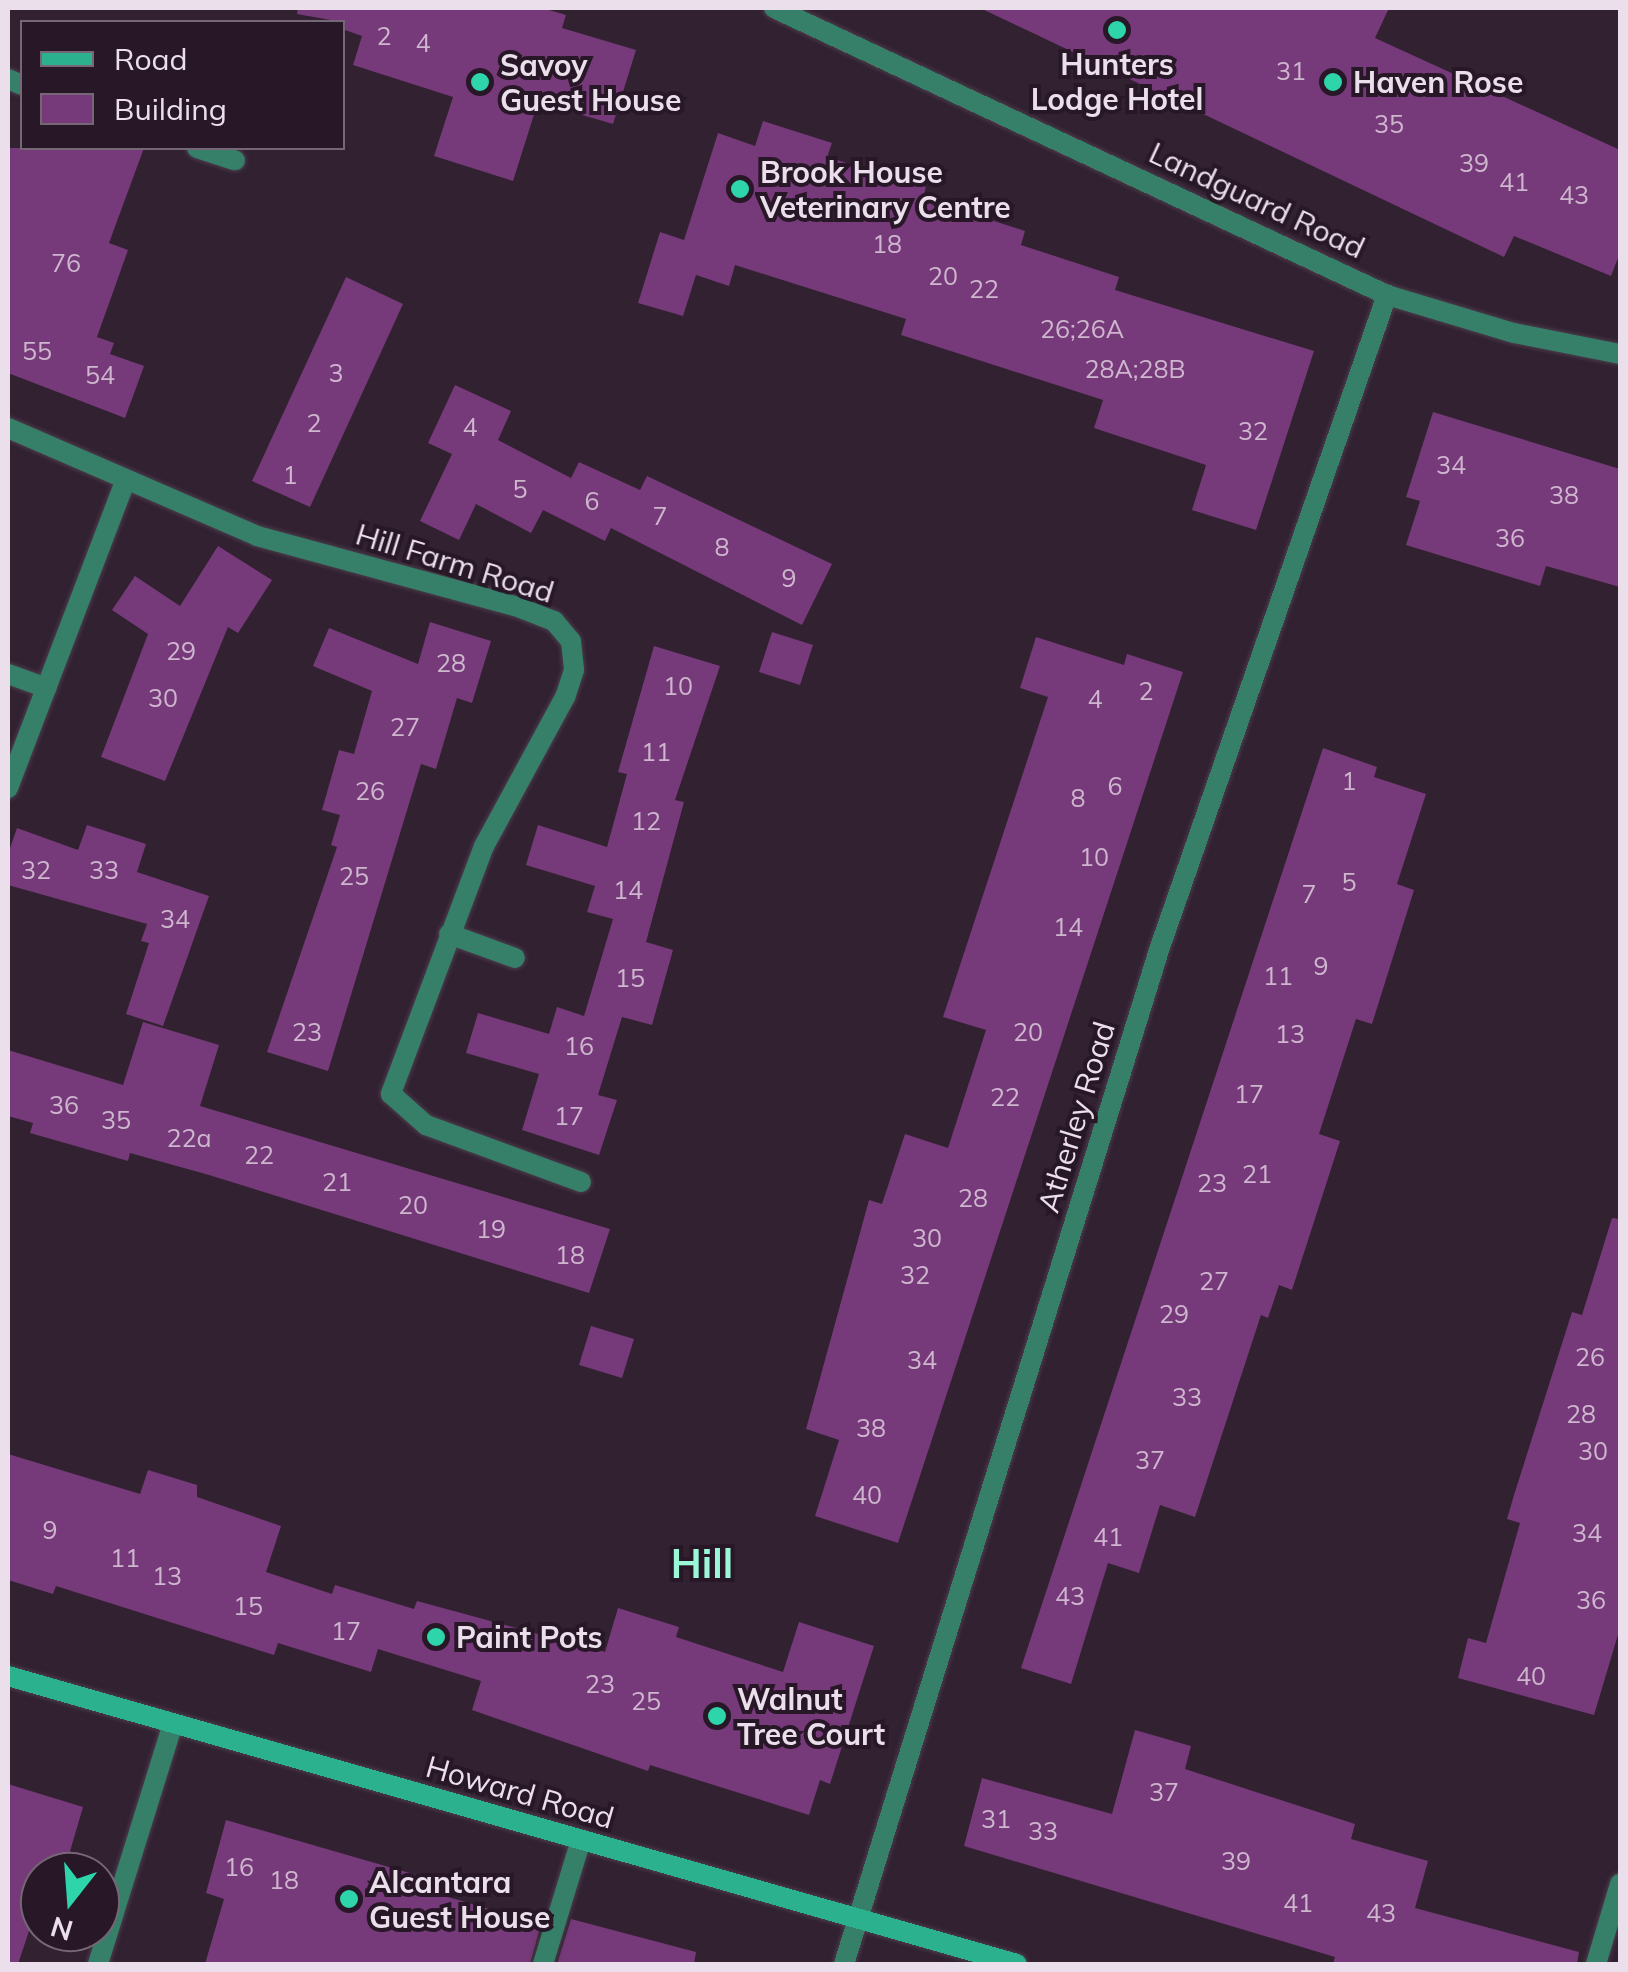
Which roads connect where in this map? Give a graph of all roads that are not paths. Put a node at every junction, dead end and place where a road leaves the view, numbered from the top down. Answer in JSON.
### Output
{"nodes":[{"id":1,"x":774,"y":8,"type":"edge"},
{"id":2,"x":204,"y":150,"type":"edge"},
{"id":3,"x":235,"y":160,"type":"dead end"},
{"id":4,"x":1387,"y":295,"type":"junction"},
{"id":5,"x":1620,"y":354,"type":"edge"},
{"id":6,"x":8,"y":428,"type":"edge"},
{"id":7,"x":125,"y":482,"type":"junction"},
{"id":8,"x":8,"y":674,"type":"edge"},
{"id":9,"x":47,"y":688,"type":"junction"},
{"id":10,"x":8,"y":788,"type":"edge"},
{"id":11,"x":449,"y":934,"type":"junction"},
{"id":12,"x":515,"y":958,"type":"dead end"},
{"id":13,"x":580,"y":1182,"type":"dead end"},
{"id":14,"x":8,"y":1676,"type":"edge"},
{"id":15,"x":173,"y":1723,"type":"junction"},
{"id":16,"x":581,"y":1840,"type":"junction"},
{"id":17,"x":1620,"y":1884,"type":"edge"},
{"id":18,"x":858,"y":1920,"type":"junction"},
{"id":19,"x":98,"y":1964,"type":"edge"},
{"id":20,"x":543,"y":1964,"type":"edge"},
{"id":21,"x":844,"y":1964,"type":"edge"},
{"id":22,"x":1017,"y":1964,"type":"edge"},
{"id":23,"x":1596,"y":1964,"type":"edge"}],
"edges":[{"from":1,"to":4,"type":"street","name":"Landguard Road"},
{"from":2,"to":3,"type":"street"},
{"from":4,"to":5,"type":"street","name":"Landguard Road"},
{"from":4,"to":18,"type":"street","name":"Atherley Road"},
{"from":6,"to":7,"type":"street","name":"Hill Farm Road"},
{"from":7,"to":9,"type":"street"},
{"from":7,"to":11,"type":"street","name":"Hill Farm Road"},
{"from":8,"to":9,"type":"street"},
{"from":9,"to":10,"type":"street"},
{"from":11,"to":12,"type":"street"},
{"from":11,"to":13,"type":"street","name":"Hill Farm Road"},
{"from":14,"to":15,"type":"street","name":"Howard Road"},
{"from":15,"to":16,"type":"street","name":"Howard Road"},
{"from":15,"to":19,"type":"street"},
{"from":16,"to":18,"type":"street","name":"Howard Road"},
{"from":16,"to":20,"type":"street"},
{"from":17,"to":23,"type":"street"},
{"from":18,"to":21,"type":"street","name":"Atherley Road"},
{"from":18,"to":22,"type":"street","name":"Howard Road"}]}
